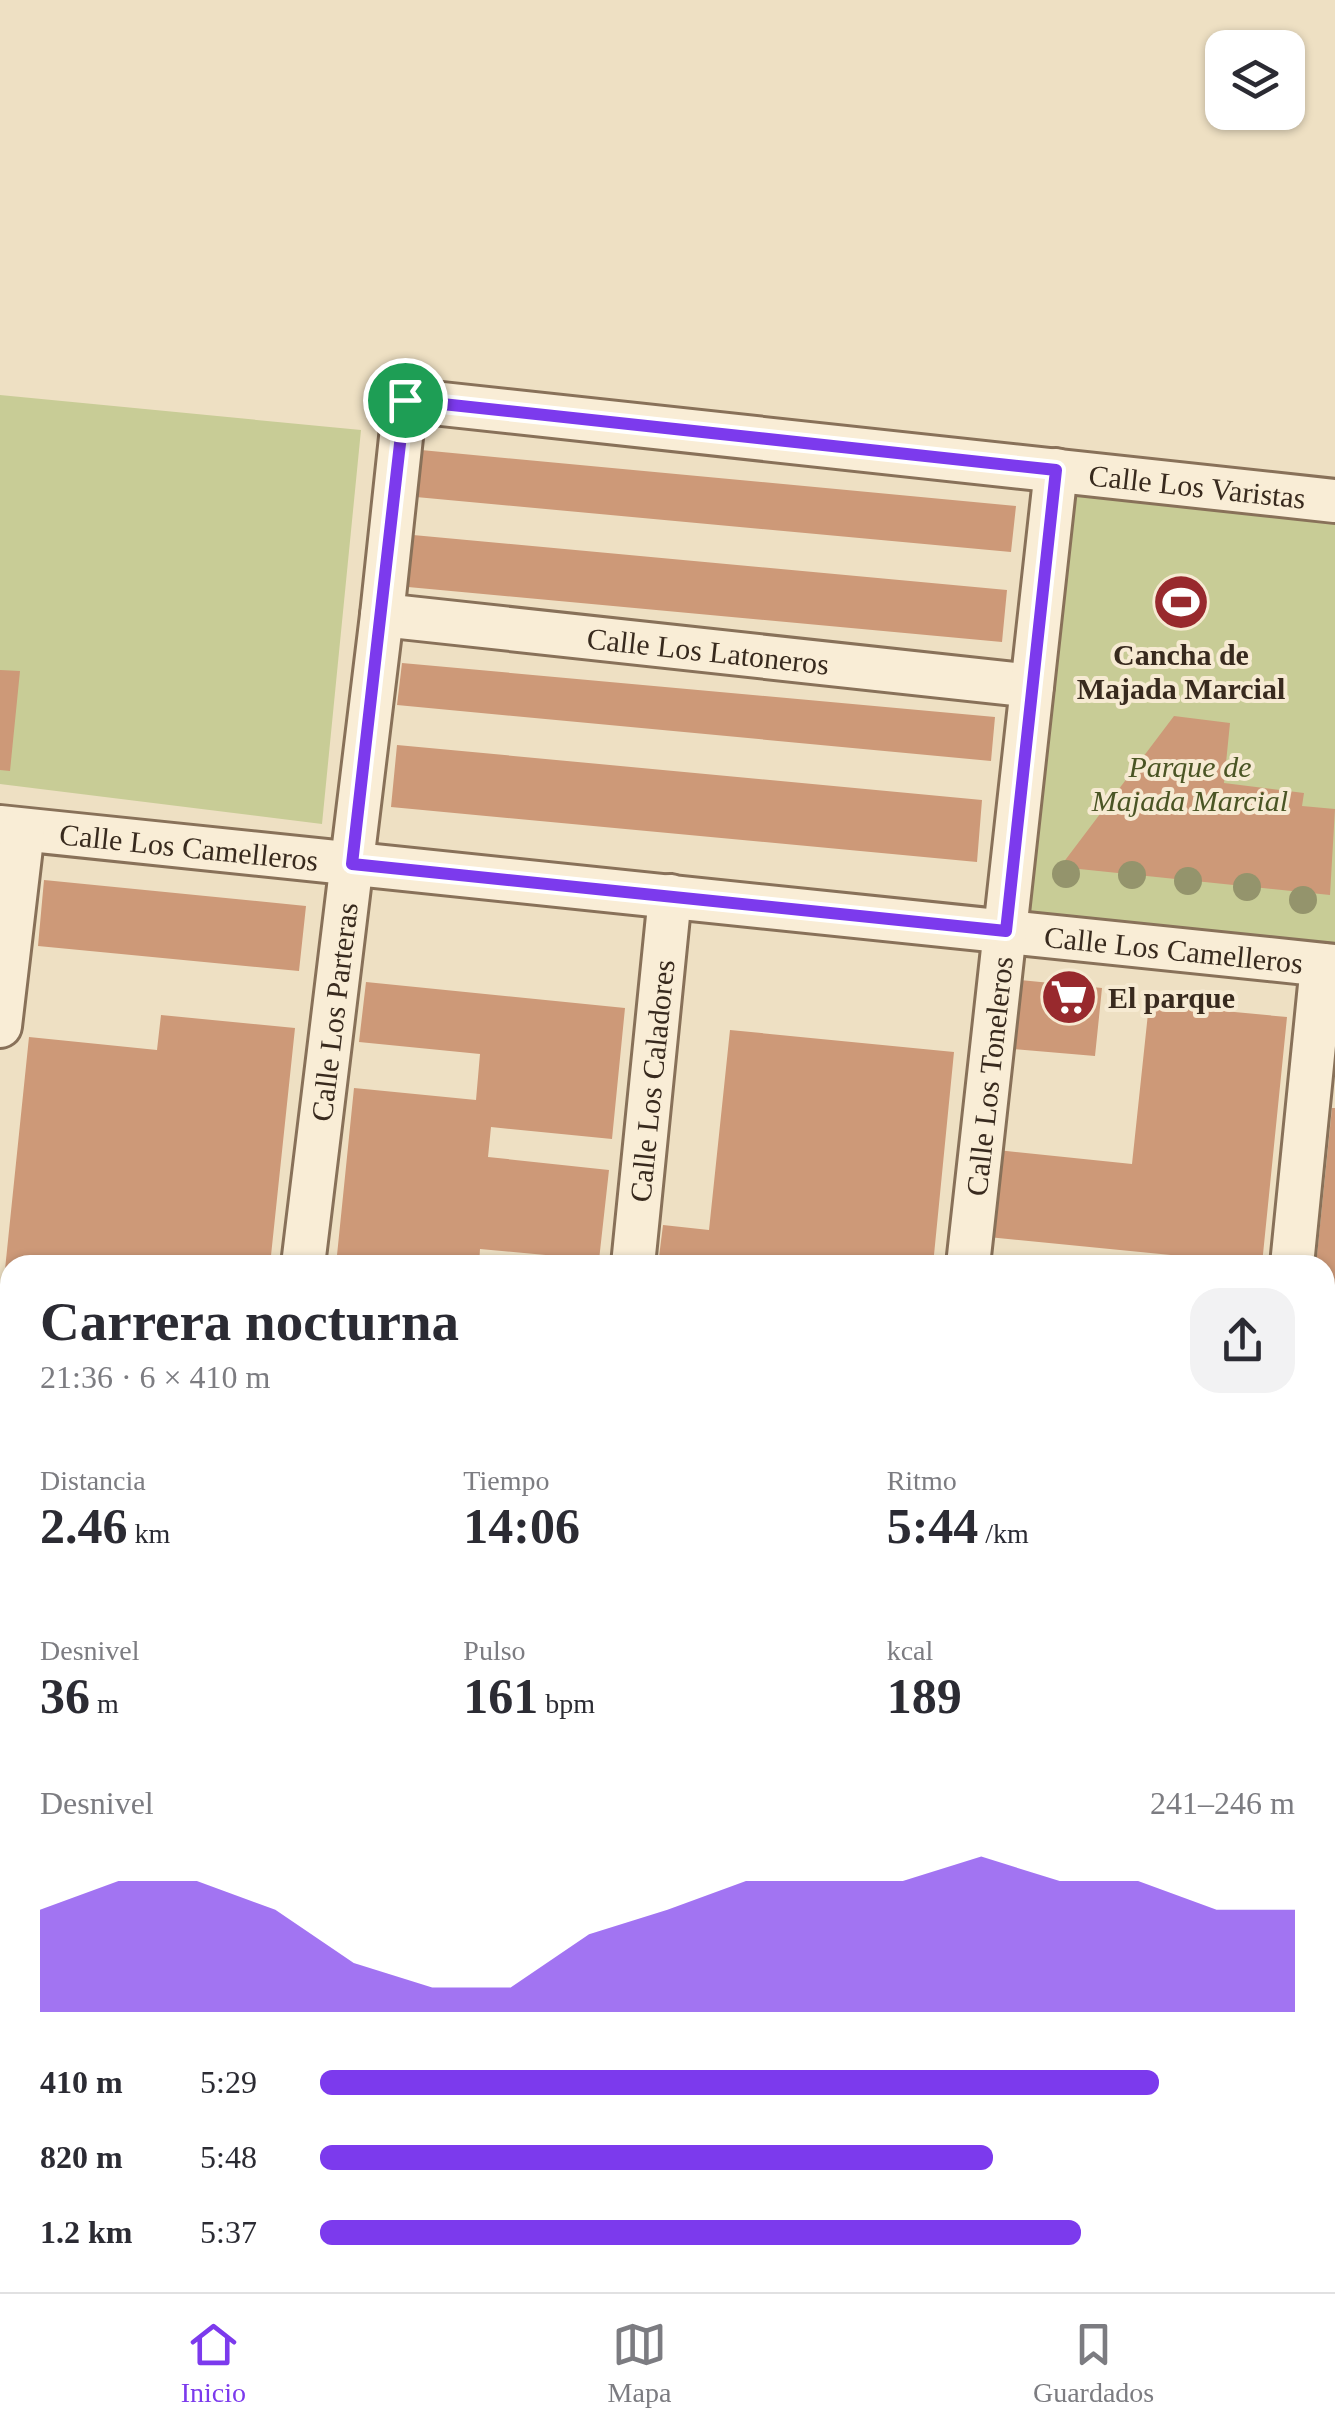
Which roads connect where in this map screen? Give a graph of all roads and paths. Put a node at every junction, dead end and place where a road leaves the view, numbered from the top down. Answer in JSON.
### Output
{"nodes":[{"id":1,"x":405,"y":400,"type":"joint"},
{"id":2,"x":1056,"y":470,"type":"junction"},
{"id":3,"x":1335,"y":501,"type":"edge"},
{"id":4,"x":382,"y":615,"type":"junction"},
{"id":5,"x":1032,"y":686,"type":"junction"},
{"id":6,"x":11,"y":829,"type":"edge"},
{"id":7,"x":352,"y":864,"type":"junction"},
{"id":8,"x":670,"y":896,"type":"junction"},
{"id":9,"x":1006,"y":931,"type":"junction"},
{"id":10,"x":1328,"y":965,"type":"edge"},
{"id":11,"x":0,"y":1026,"type":"edge"},
{"id":12,"x":304,"y":1255,"type":"edge"},
{"id":13,"x":634,"y":1255,"type":"edge"},
{"id":14,"x":969,"y":1255,"type":"edge"},
{"id":15,"x":1293,"y":1255,"type":"edge"}],
"edges":[{"from":1,"to":2,"type":"street","name":"Calle Los Varistas"},
{"from":1,"to":4,"type":"street","name":"Calle Los Parteras"},
{"from":2,"to":3,"type":"street","name":"Calle Los Varistas"},
{"from":2,"to":5,"type":"street","name":"Calle Los Toneleros"},
{"from":4,"to":5,"type":"street","name":"Calle Los Latoneros"},
{"from":4,"to":7,"type":"street","name":"Calle Los Parteras"},
{"from":5,"to":9,"type":"street","name":"Calle Los Toneleros"},
{"from":6,"to":7,"type":"street","name":"Calle Los Camelleros"},
{"from":6,"to":11,"type":"street"},
{"from":7,"to":8,"type":"street","name":"Calle Los Camelleros"},
{"from":7,"to":12,"type":"street","name":"Calle Los Parteras"},
{"from":8,"to":9,"type":"street","name":"Calle Los Camelleros"},
{"from":8,"to":13,"type":"street","name":"Calle Los Caladores"},
{"from":9,"to":10,"type":"street","name":"Calle Los Camelleros"},
{"from":9,"to":14,"type":"street","name":"Calle Los Toneleros"},
{"from":10,"to":15,"type":"street"}]}
